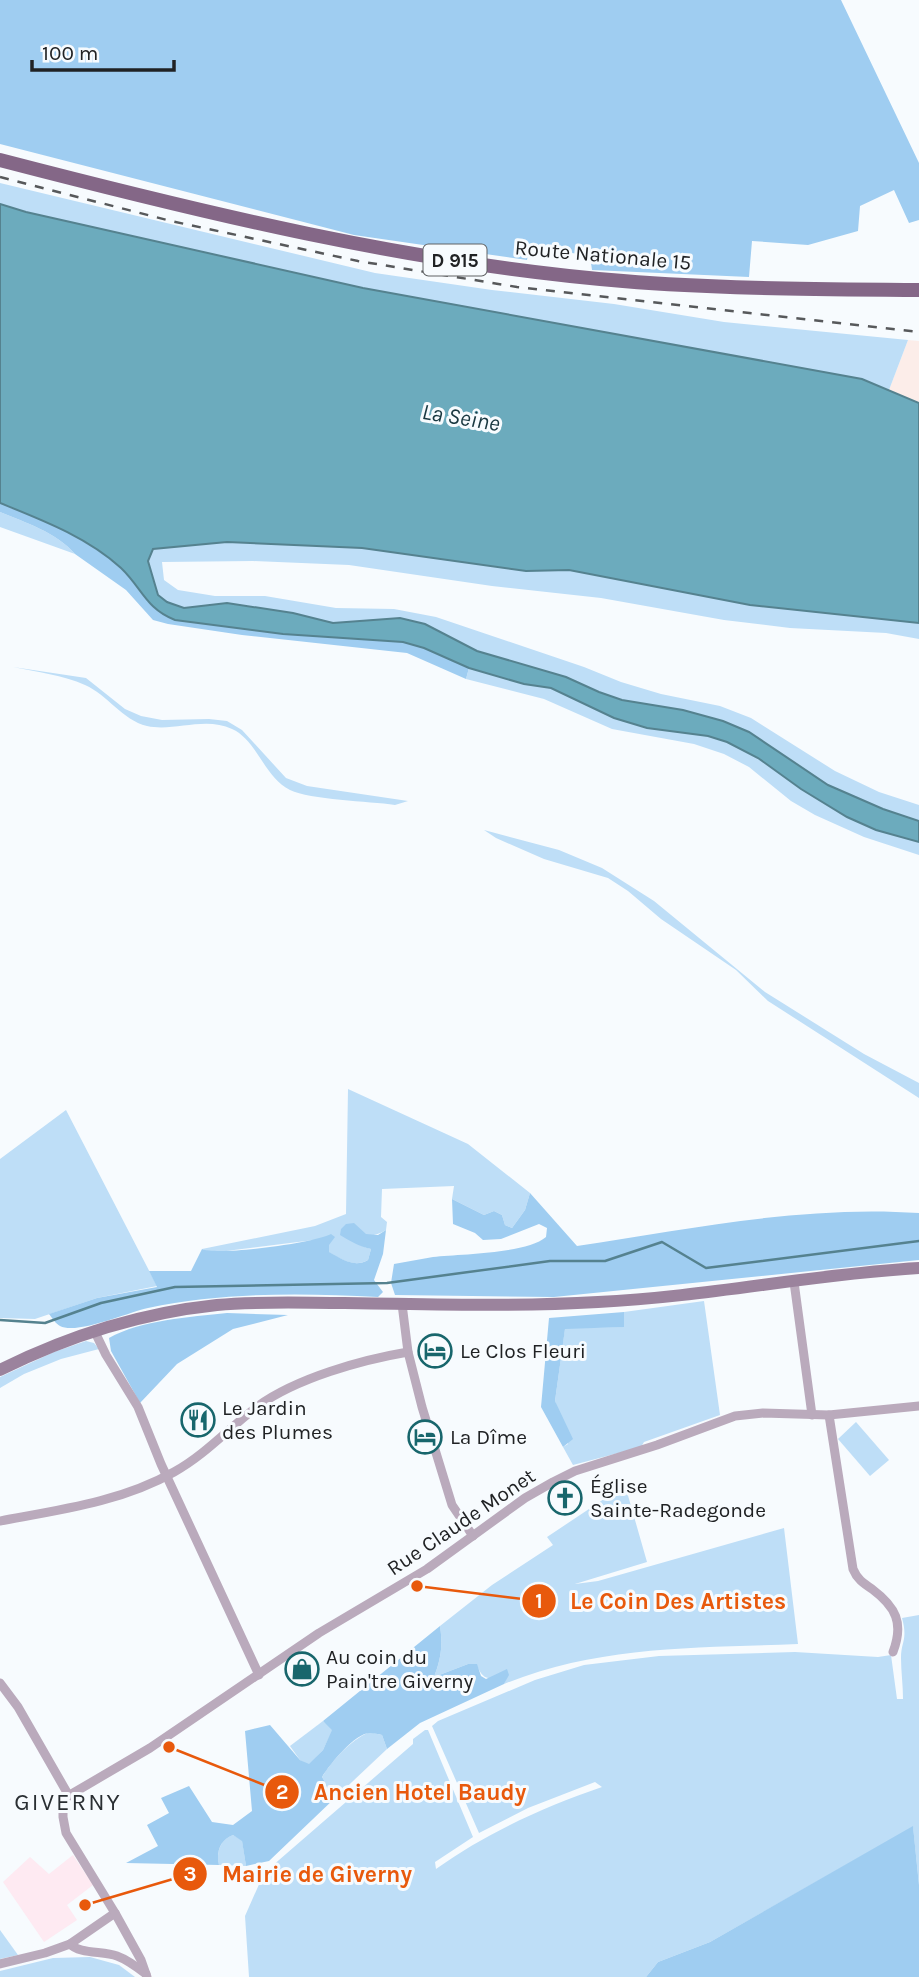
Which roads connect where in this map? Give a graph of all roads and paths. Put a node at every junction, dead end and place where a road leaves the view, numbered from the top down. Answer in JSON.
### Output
{"nodes":[{"id":1,"x":0,"y":160,"type":"edge"},
{"id":2,"x":919,"y":290,"type":"edge"},
{"id":3,"x":919,"y":1268,"type":"edge"},
{"id":4,"x":794,"y":1282,"type":"junction"},
{"id":5,"x":402,"y":1304,"type":"junction"},
{"id":6,"x":94,"y":1331,"type":"junction"},
{"id":7,"x":408,"y":1352,"type":"junction"},
{"id":8,"x":0,"y":1370,"type":"edge"},
{"id":9,"x":919,"y":1406,"type":"edge"},
{"id":10,"x":812,"y":1415,"type":"junction"},
{"id":11,"x":829,"y":1415,"type":"junction"},
{"id":12,"x":168,"y":1476,"type":"junction"},
{"id":13,"x":0,"y":1521,"type":"edge"},
{"id":14,"x":473,"y":1536,"type":"junction"},
{"id":15,"x":893,"y":1652,"type":"dead end"},
{"id":16,"x":259,"y":1675,"type":"junction"},
{"id":17,"x":0,"y":1683,"type":"edge"},
{"id":18,"x":69,"y":1796,"type":"junction"},
{"id":19,"x":115,"y":1913,"type":"junction"},
{"id":20,"x":69,"y":1944,"type":"junction"},
{"id":21,"x":0,"y":1964,"type":"edge"},
{"id":22,"x":146,"y":1976,"type":"edge"}],
"edges":[{"from":1,"to":2,"type":"main road","name":"Route Nationale 15","number":"D 915"},
{"from":3,"to":4,"type":"main road"},
{"from":4,"to":5,"type":"main road"},
{"from":4,"to":10,"type":"street"},
{"from":5,"to":6,"type":"main road"},
{"from":5,"to":7,"type":"street"},
{"from":6,"to":8,"type":"main road"},
{"from":6,"to":12,"type":"street"},
{"from":7,"to":12,"type":"street"},
{"from":7,"to":14,"type":"street"},
{"from":9,"to":11,"type":"street","name":"Rue Claude Monet"},
{"from":10,"to":11,"type":"street","name":"Rue Claude Monet"},
{"from":10,"to":14,"type":"street","name":"Rue Claude Monet"},
{"from":11,"to":15,"type":"street"},
{"from":12,"to":13,"type":"street"},
{"from":12,"to":16,"type":"street"},
{"from":14,"to":16,"type":"street","name":"Rue Claude Monet"},
{"from":16,"to":18,"type":"street","name":"Rue Claude Monet"},
{"from":17,"to":18,"type":"street"},
{"from":18,"to":19,"type":"street"},
{"from":19,"to":20,"type":"street"},
{"from":19,"to":22,"type":"street"},
{"from":20,"to":21,"type":"street"},
{"from":20,"to":22,"type":"street"}]}
